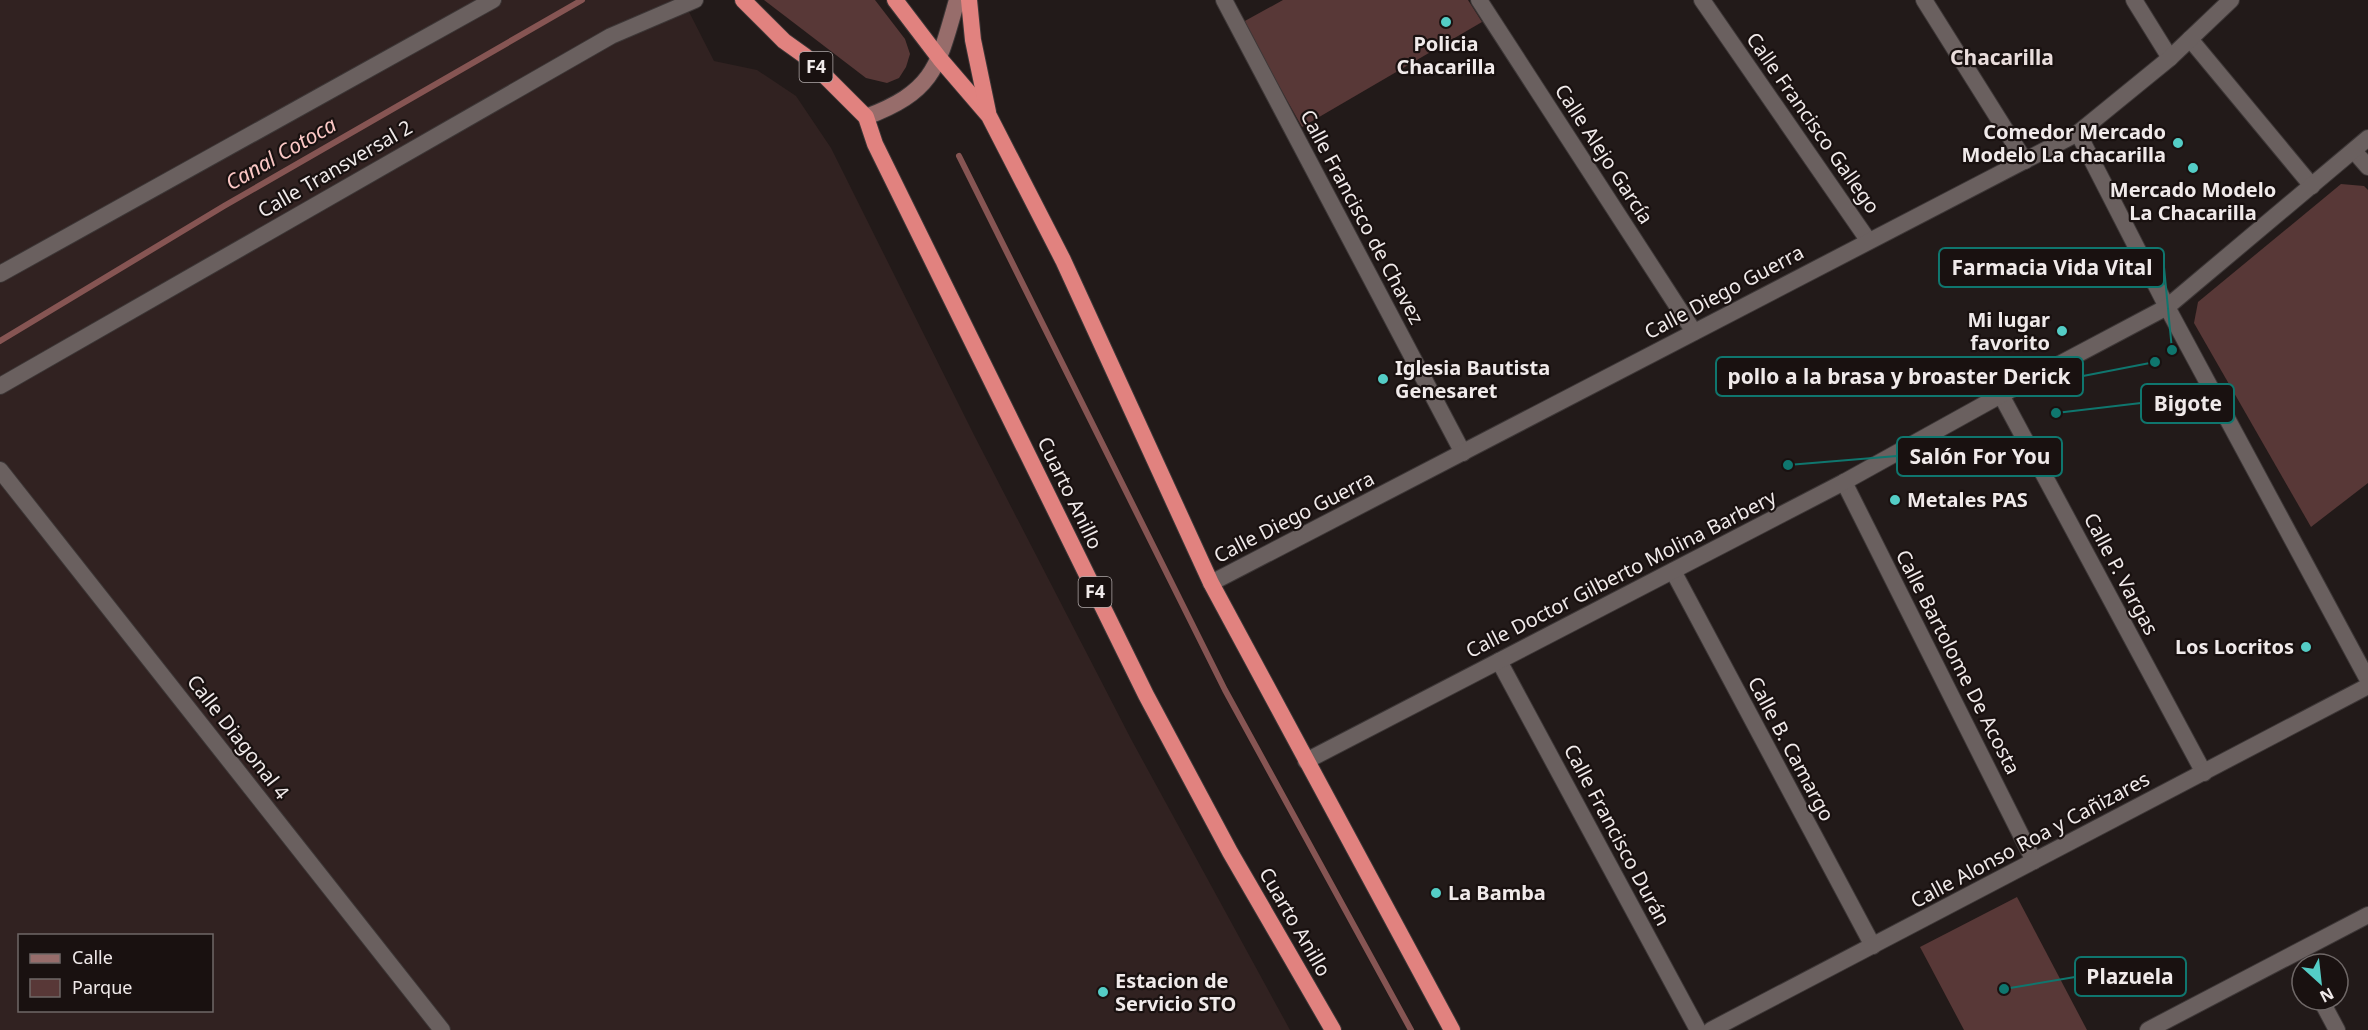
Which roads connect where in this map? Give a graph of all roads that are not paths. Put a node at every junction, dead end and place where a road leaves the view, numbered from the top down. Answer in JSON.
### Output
{"nodes":[{"id":1,"x":493,"y":0,"type":"edge"},
{"id":2,"x":695,"y":0,"type":"edge"},
{"id":3,"x":743,"y":0,"type":"edge"},
{"id":4,"x":895,"y":0,"type":"edge"},
{"id":5,"x":957,"y":0,"type":"edge"},
{"id":6,"x":969,"y":0,"type":"edge"},
{"id":7,"x":1224,"y":0,"type":"edge"},
{"id":8,"x":1479,"y":0,"type":"edge"},
{"id":9,"x":1702,"y":0,"type":"edge"},
{"id":10,"x":1924,"y":0,"type":"edge"},
{"id":11,"x":2134,"y":0,"type":"edge"},
{"id":12,"x":2231,"y":0,"type":"edge"},
{"id":13,"x":2190,"y":39,"type":"junction"},
{"id":14,"x":2170,"y":58,"type":"junction"},
{"id":15,"x":940,"y":59,"type":"junction"},
{"id":16,"x":989,"y":116,"type":"junction"},
{"id":17,"x":866,"y":117,"type":"junction"},
{"id":18,"x":2078,"y":133,"type":"junction"},
{"id":19,"x":2368,"y":138,"type":"edge"},
{"id":20,"x":2354,"y":151,"type":"junction"},
{"id":21,"x":2025,"y":161,"type":"junction"},
{"id":22,"x":2368,"y":167,"type":"edge"},
{"id":23,"x":2312,"y":186,"type":"junction"},
{"id":24,"x":1868,"y":240,"type":"junction"},
{"id":25,"x":0,"y":274,"type":"edge"},
{"id":26,"x":2167,"y":307,"type":"junction"},
{"id":27,"x":1694,"y":332,"type":"junction"},
{"id":28,"x":0,"y":386,"type":"edge"},
{"id":29,"x":2001,"y":395,"type":"junction"},
{"id":30,"x":1463,"y":453,"type":"junction"},
{"id":31,"x":0,"y":470,"type":"edge"},
{"id":32,"x":1844,"y":482,"type":"junction"},
{"id":33,"x":1673,"y":571,"type":"junction"},
{"id":34,"x":1211,"y":583,"type":"junction"},
{"id":35,"x":1499,"y":661,"type":"junction"},
{"id":36,"x":2368,"y":680,"type":"edge"},
{"id":37,"x":2368,"y":686,"type":"edge"},
{"id":38,"x":1306,"y":761,"type":"junction"},
{"id":39,"x":2204,"y":773,"type":"junction"},
{"id":40,"x":2034,"y":861,"type":"junction"},
{"id":41,"x":2368,"y":915,"type":"edge"},
{"id":42,"x":1873,"y":946,"type":"junction"},
{"id":43,"x":2311,"y":952,"type":"edge"},
{"id":44,"x":2290,"y":964,"type":"edge"},
{"id":45,"x":2327,"y":1012,"type":"edge"},
{"id":46,"x":442,"y":1030,"type":"edge"},
{"id":47,"x":1333,"y":1030,"type":"edge"},
{"id":48,"x":1452,"y":1030,"type":"edge"},
{"id":49,"x":1698,"y":1030,"type":"edge"},
{"id":50,"x":1711,"y":1030,"type":"edge"},
{"id":51,"x":2148,"y":1030,"type":"edge"},
{"id":52,"x":2337,"y":1030,"type":"edge"}],
"edges":[{"from":1,"to":25,"type":"street"},
{"from":2,"to":28,"type":"street","name":"Calle Transversal 2"},
{"from":3,"to":17,"type":"highway","name":"Cuarto Anillo","number":"F4"},
{"from":4,"to":15,"type":"highway"},
{"from":5,"to":15,"type":"main road"},
{"from":6,"to":16,"type":"highway"},
{"from":7,"to":30,"type":"street","name":"Calle Francisco de Chavez"},
{"from":8,"to":27,"type":"street","name":"Calle Alejo García"},
{"from":9,"to":24,"type":"street","name":"Calle Francisco Gallego"},
{"from":10,"to":21,"type":"street"},
{"from":11,"to":14,"type":"street"},
{"from":12,"to":13,"type":"street","name":"Calle Diego Guerra"},
{"from":13,"to":14,"type":"street","name":"Calle Diego Guerra"},
{"from":13,"to":23,"type":"street"},
{"from":14,"to":18,"type":"street","name":"Calle Diego Guerra"},
{"from":15,"to":16,"type":"highway"},
{"from":15,"to":17,"type":"main road"},
{"from":16,"to":34,"type":"highway"},
{"from":17,"to":47,"type":"highway","name":"Cuarto Anillo","number":"F4"},
{"from":18,"to":21,"type":"street","name":"Calle Diego Guerra"},
{"from":18,"to":26,"type":"street"},
{"from":19,"to":20,"type":"street","name":"Calle Doctor Gilberto Molina Barbery"},
{"from":20,"to":22,"type":"street"},
{"from":20,"to":23,"type":"street","name":"Calle Doctor Gilberto Molina Barbery"},
{"from":21,"to":24,"type":"street","name":"Calle Diego Guerra"},
{"from":23,"to":26,"type":"street","name":"Calle Doctor Gilberto Molina Barbery"},
{"from":24,"to":27,"type":"street","name":"Calle Diego Guerra"},
{"from":26,"to":29,"type":"street","name":"Calle Doctor Gilberto Molina Barbery"},
{"from":26,"to":36,"type":"street"},
{"from":27,"to":30,"type":"street","name":"Calle Diego Guerra"},
{"from":29,"to":32,"type":"street","name":"Calle Doctor Gilberto Molina Barbery"},
{"from":29,"to":39,"type":"street","name":"Calle P. Vargas"},
{"from":30,"to":34,"type":"street","name":"Calle Diego Guerra"},
{"from":31,"to":46,"type":"street","name":"Calle Diagonal 4"},
{"from":32,"to":33,"type":"street","name":"Calle Doctor Gilberto Molina Barbery"},
{"from":32,"to":40,"type":"street","name":"Calle Bartolome De Acosta"},
{"from":33,"to":35,"type":"street","name":"Calle Doctor Gilberto Molina Barbery"},
{"from":33,"to":42,"type":"street","name":"Calle B. Camargo"},
{"from":34,"to":38,"type":"highway"},
{"from":35,"to":38,"type":"street","name":"Calle Doctor Gilberto Molina Barbery"},
{"from":35,"to":49,"type":"street","name":"Calle Francisco Durán"},
{"from":37,"to":39,"type":"street","name":"Calle Alonso Roa y Cañizares"},
{"from":38,"to":48,"type":"highway"},
{"from":39,"to":40,"type":"street","name":"Calle Alonso Roa y Cañizares"},
{"from":40,"to":42,"type":"street","name":"Calle Alonso Roa y Cañizares"},
{"from":41,"to":43,"type":"street"},
{"from":42,"to":50,"type":"street","name":"Calle Alonso Roa y Cañizares"},
{"from":44,"to":51,"type":"street"},
{"from":45,"to":52,"type":"street"}]}
